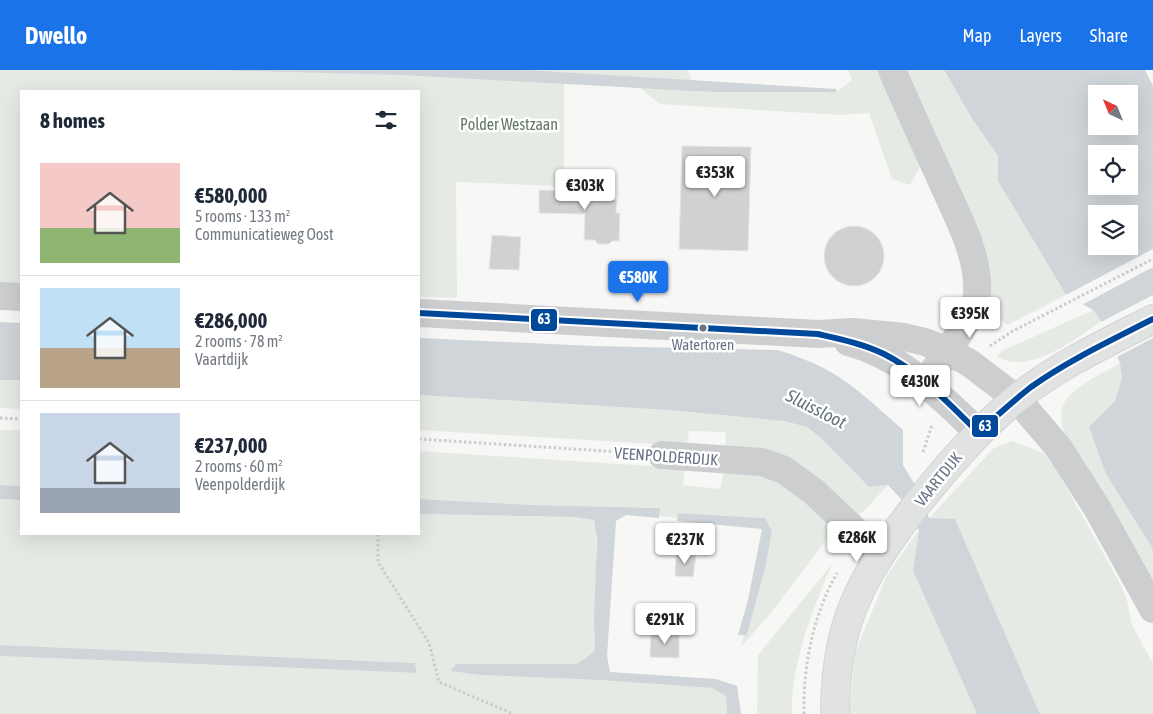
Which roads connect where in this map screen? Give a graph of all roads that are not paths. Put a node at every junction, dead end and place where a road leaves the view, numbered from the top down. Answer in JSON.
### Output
{"nodes":[{"id":1,"x":892,"y":70,"type":"edge"},
{"id":2,"x":0,"y":296,"type":"edge"},
{"id":3,"x":20,"y":297,"type":"edge"},
{"id":4,"x":420,"y":313,"type":"edge"},
{"id":5,"x":1153,"y":319,"type":"edge"},
{"id":6,"x":818,"y":334,"type":"junction"},
{"id":7,"x":948,"y":352,"type":"junction"},
{"id":8,"x":925,"y":382,"type":"junction"},
{"id":9,"x":1017,"y":399,"type":"junction"},
{"id":10,"x":978,"y":432,"type":"junction"},
{"id":11,"x":662,"y":455,"type":"road end"},
{"id":12,"x":881,"y":556,"type":"junction"},
{"id":13,"x":1153,"y":609,"type":"edge"},
{"id":14,"x":835,"y":714,"type":"edge"}],
"edges":[{"from":1,"to":7,"type":"street"},
{"from":2,"to":3,"type":"street"},
{"from":4,"to":6,"type":"street"},
{"from":5,"to":9,"type":"main road","name":"VAARTDIJK"},
{"from":6,"to":7,"type":"street"},
{"from":6,"to":8,"type":"street"},
{"from":7,"to":8,"type":"street"},
{"from":7,"to":9,"type":"street"},
{"from":8,"to":10,"type":"street"},
{"from":9,"to":10,"type":"main road","name":"VAARTDIJK"},
{"from":9,"to":13,"type":"street"},
{"from":10,"to":12,"type":"main road","name":"VAARTDIJK"},
{"from":11,"to":12,"type":"street","name":"VEENPOLDERDIJK"},
{"from":12,"to":14,"type":"main road","name":"VAARTDIJK"}]}
